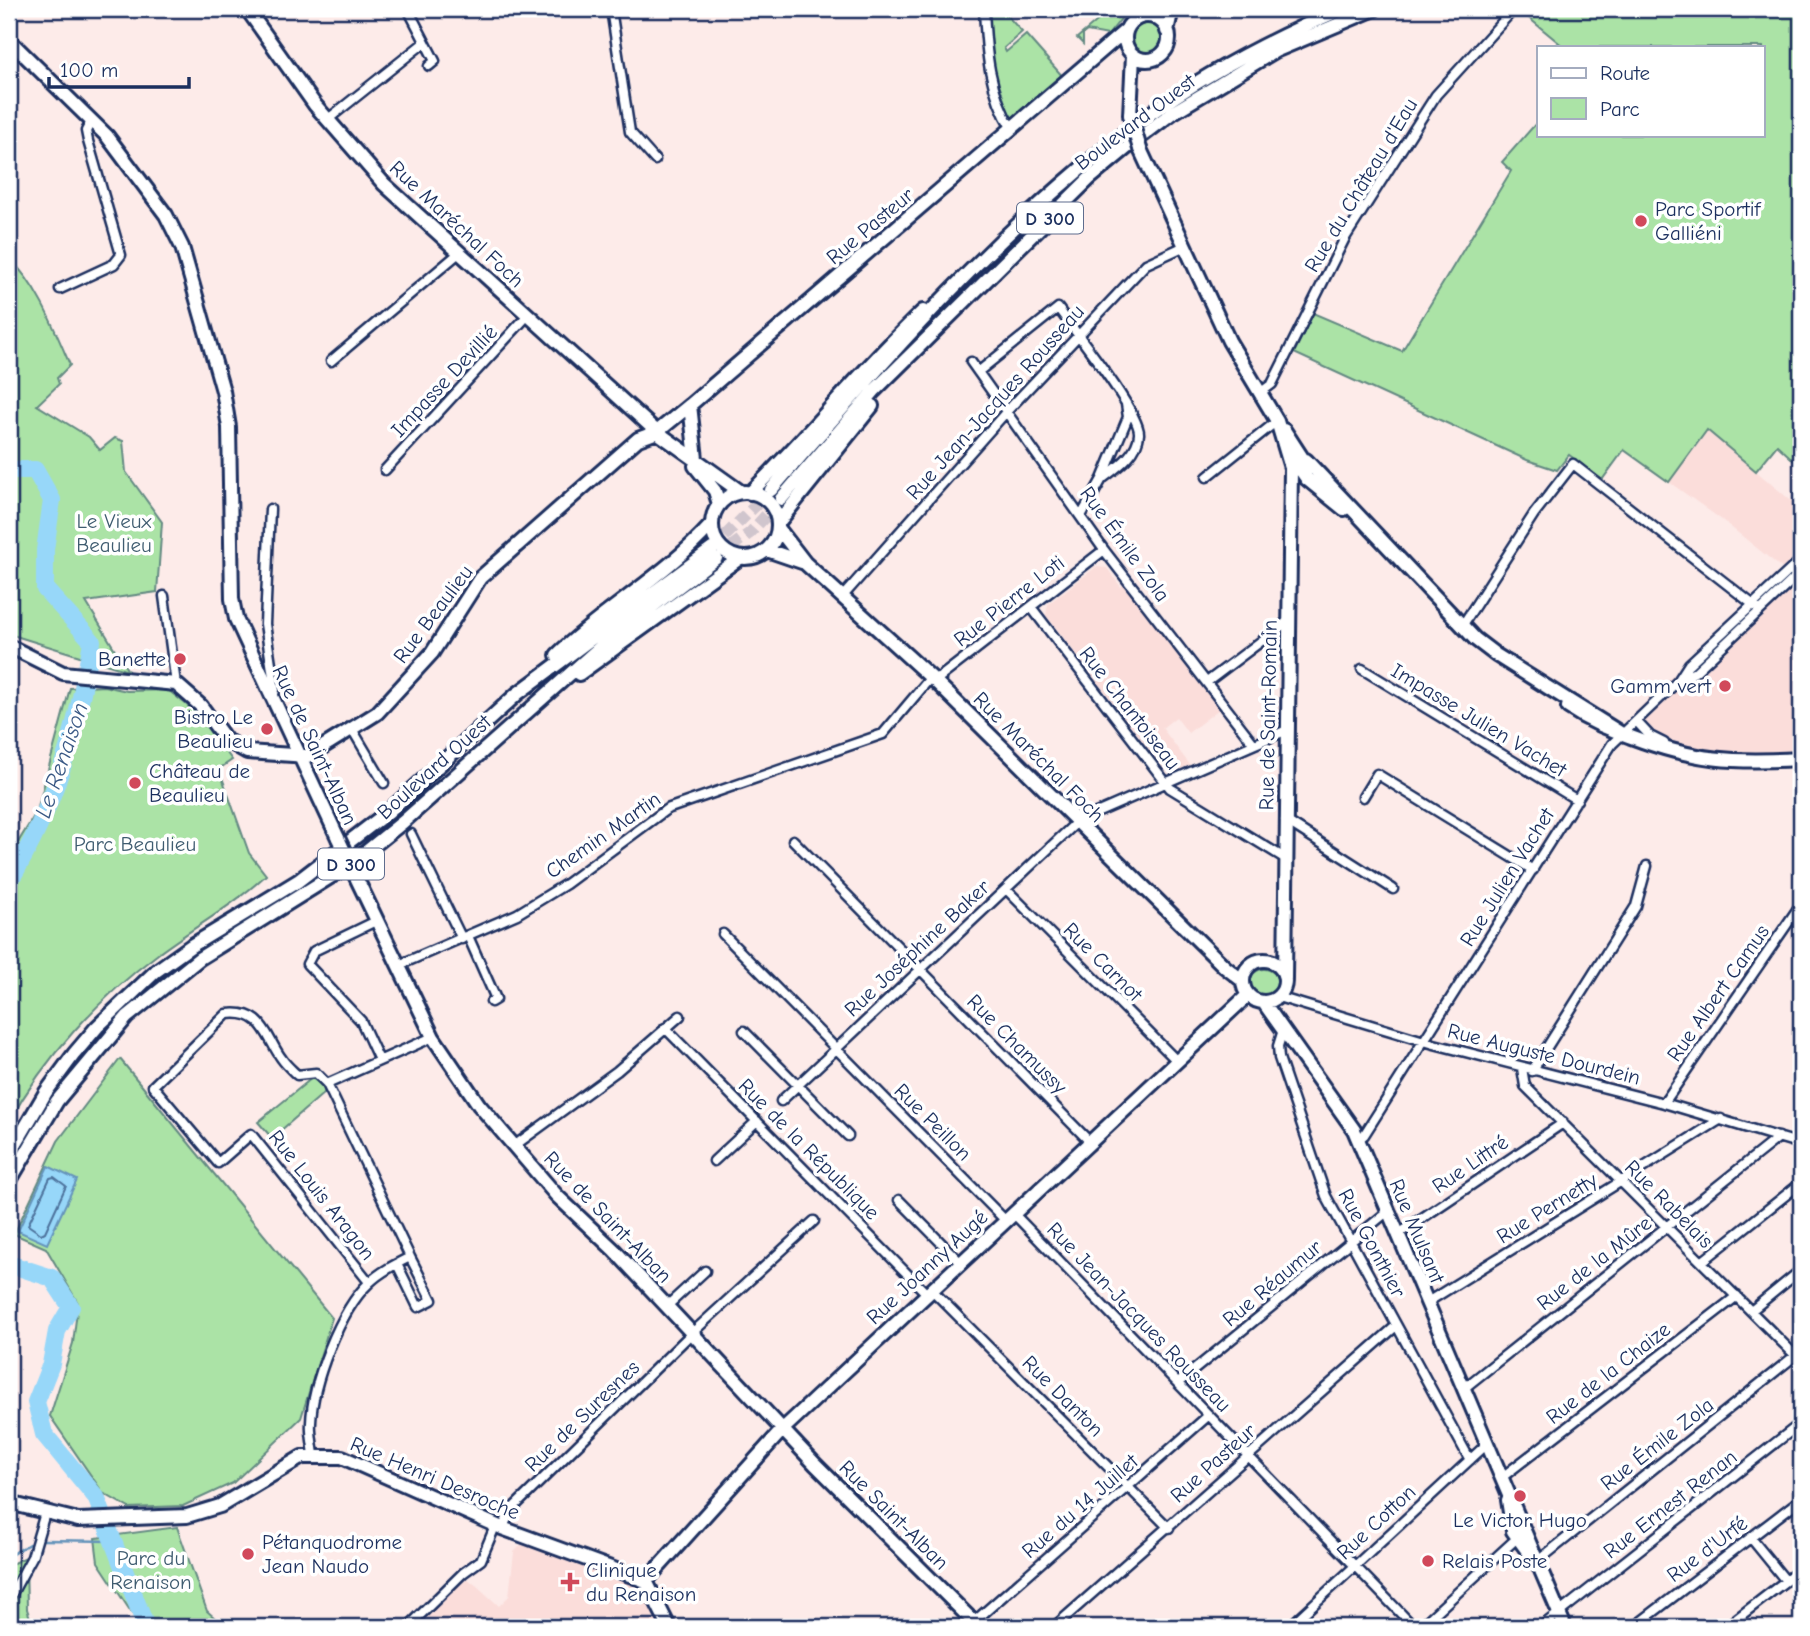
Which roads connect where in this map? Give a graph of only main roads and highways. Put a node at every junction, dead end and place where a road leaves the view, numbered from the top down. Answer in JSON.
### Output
{"nodes":[{"id":1,"x":247,"y":9,"type":"edge"},
{"id":2,"x":1165,"y":9,"type":"edge"},
{"id":3,"x":1172,"y":9,"type":"edge"},
{"id":4,"x":1342,"y":9,"type":"edge"},
{"id":5,"x":1374,"y":9,"type":"edge"},
{"id":6,"x":1138,"y":13,"type":"edge"},
{"id":7,"x":1154,"y":17,"type":"junction"},
{"id":8,"x":1126,"y":30,"type":"junction"},
{"id":9,"x":1167,"y":31,"type":"junction"},
{"id":10,"x":9,"y":40,"type":"edge"},
{"id":11,"x":1106,"y":47,"type":"junction"},
{"id":12,"x":1130,"y":51,"type":"junction"},
{"id":13,"x":1148,"y":60,"type":"junction"},
{"id":14,"x":1131,"y":81,"type":"junction"},
{"id":15,"x":995,"y":249,"type":"junction"},
{"id":16,"x":916,"y":349,"type":"junction"},
{"id":17,"x":690,"y":405,"type":"junction"},
{"id":18,"x":1277,"y":421,"type":"junction"},
{"id":19,"x":657,"y":432,"type":"junction"},
{"id":20,"x":671,"y":440,"type":"junction"},
{"id":21,"x":696,"y":459,"type":"junction"},
{"id":22,"x":1305,"y":471,"type":"junction"},
{"id":23,"x":746,"y":492,"type":"junction"},
{"id":24,"x":719,"y":504,"type":"junction"},
{"id":25,"x":711,"y":525,"type":"junction"},
{"id":26,"x":778,"y":526,"type":"junction"},
{"id":27,"x":767,"y":550,"type":"junction"},
{"id":28,"x":740,"y":558,"type":"junction"},
{"id":29,"x":805,"y":563,"type":"junction"},
{"id":30,"x":9,"y":646,"type":"edge"},
{"id":31,"x":517,"y":694,"type":"junction"},
{"id":32,"x":532,"y":705,"type":"junction"},
{"id":33,"x":299,"y":756,"type":"junction"},
{"id":34,"x":1801,"y":759,"type":"edge"},
{"id":35,"x":1285,"y":935,"type":"junction"},
{"id":36,"x":1271,"y":962,"type":"junction"},
{"id":37,"x":1285,"y":979,"type":"junction"},
{"id":38,"x":1243,"y":981,"type":"junction"},
{"id":39,"x":1248,"y":995,"type":"junction"},
{"id":40,"x":1264,"y":1003,"type":"junction"},
{"id":41,"x":9,"y":1155,"type":"edge"},
{"id":42,"x":9,"y":1182,"type":"edge"},
{"id":43,"x":783,"y":1429,"type":"junction"},
{"id":44,"x":9,"y":1503,"type":"edge"},
{"id":45,"x":646,"y":1581,"type":"junction"},
{"id":46,"x":973,"y":1625,"type":"edge"},
{"id":47,"x":668,"y":1627,"type":"edge"},
{"id":48,"x":1565,"y":1627,"type":"edge"}],
"edges":[{"from":1,"to":19,"type":"main road","name":"Rue Maréchal Foch"},
{"from":2,"to":7,"type":"main road"},
{"from":3,"to":9,"type":"main road"},
{"from":4,"to":15,"type":"main road","name":"Boulevard Ouest","number":"D 300"},
{"from":5,"to":16,"type":"main road","name":"Boulevard Ouest","number":"D 300"},
{"from":6,"to":7,"type":"main road"},
{"from":6,"to":8,"type":"main road"},
{"from":7,"to":9,"type":"main road"},
{"from":8,"to":11,"type":"main road","name":"Rue Pasteur"},
{"from":8,"to":12,"type":"main road"},
{"from":9,"to":13,"type":"main road"},
{"from":10,"to":33,"type":"main road","name":"Rue de Saint-Alban"},
{"from":11,"to":12,"type":"main road"},
{"from":11,"to":17,"type":"main road","name":"Rue Pasteur"},
{"from":12,"to":13,"type":"main road"},
{"from":12,"to":14,"type":"main road","name":"Rue de Saint-Romain"},
{"from":13,"to":14,"type":"main road"},
{"from":14,"to":18,"type":"main road","name":"Rue de Saint-Romain","bridge":true},
{"from":15,"to":16,"type":"main road","name":"Boulevard Ouest","number":"D 300"},
{"from":15,"to":23,"type":"main road"},
{"from":16,"to":26,"type":"main road"},
{"from":17,"to":19,"type":"main road","name":"Rue Pasteur"},
{"from":17,"to":21,"type":"main road"},
{"from":18,"to":22,"type":"main road","name":"Rue de Saint-Romain"},
{"from":18,"to":22,"type":"main road","name":"Rue de Saint-Romain"},
{"from":19,"to":20,"type":"main road","name":"Rue Maréchal Foch"},
{"from":19,"to":33,"type":"main road","name":"Rue Beaulieu"},
{"from":20,"to":21,"type":"main road","name":"Rue Maréchal Foch"},
{"from":20,"to":24,"type":"main road","name":"Rue Maréchal Foch"},
{"from":21,"to":23,"type":"main road","name":"Rue Maréchal Foch"},
{"from":22,"to":34,"type":"main road"},
{"from":22,"to":35,"type":"main road","name":"Rue de Saint-Romain"},
{"from":23,"to":24,"type":"main road"},
{"from":23,"to":26,"type":"main road"},
{"from":24,"to":25,"type":"main road"},
{"from":25,"to":28,"type":"main road"},
{"from":25,"to":31,"type":"main road"},
{"from":26,"to":27,"type":"main road"},
{"from":26,"to":29,"type":"main road","name":"Rue Maréchal Foch"},
{"from":27,"to":28,"type":"main road"},
{"from":27,"to":29,"type":"main road","name":"Rue Maréchal Foch"},
{"from":28,"to":32,"type":"main road"},
{"from":29,"to":38,"type":"main road","name":"Rue Maréchal Foch"},
{"from":30,"to":33,"type":"main road"},
{"from":31,"to":32,"type":"main road","name":"Boulevard Ouest","number":"D 300"},
{"from":31,"to":41,"type":"main road","name":"Boulevard Ouest","number":"D 300"},
{"from":32,"to":42,"type":"main road","name":"Boulevard Ouest","number":"D 300"},
{"from":33,"to":43,"type":"main road","name":"Rue de Saint-Alban","bridge":true},
{"from":35,"to":36,"type":"main road","name":"Rue de Saint-Romain"},
{"from":35,"to":37,"type":"main road","name":"Rue de Saint-Romain"},
{"from":36,"to":37,"type":"main road"},
{"from":36,"to":38,"type":"main road"},
{"from":37,"to":40,"type":"main road"},
{"from":38,"to":39,"type":"main road"},
{"from":39,"to":40,"type":"main road"},
{"from":39,"to":43,"type":"main road","name":"Rue Joanny Augé"},
{"from":40,"to":48,"type":"main road","name":"Rue Mulsant"},
{"from":43,"to":45,"type":"main road","name":"Rue Joanny Augé"},
{"from":43,"to":46,"type":"main road","name":"Rue Saint-Alban"},
{"from":44,"to":45,"type":"main road","name":"Rue Henri Desroche"},
{"from":45,"to":47,"type":"main road"}]}
